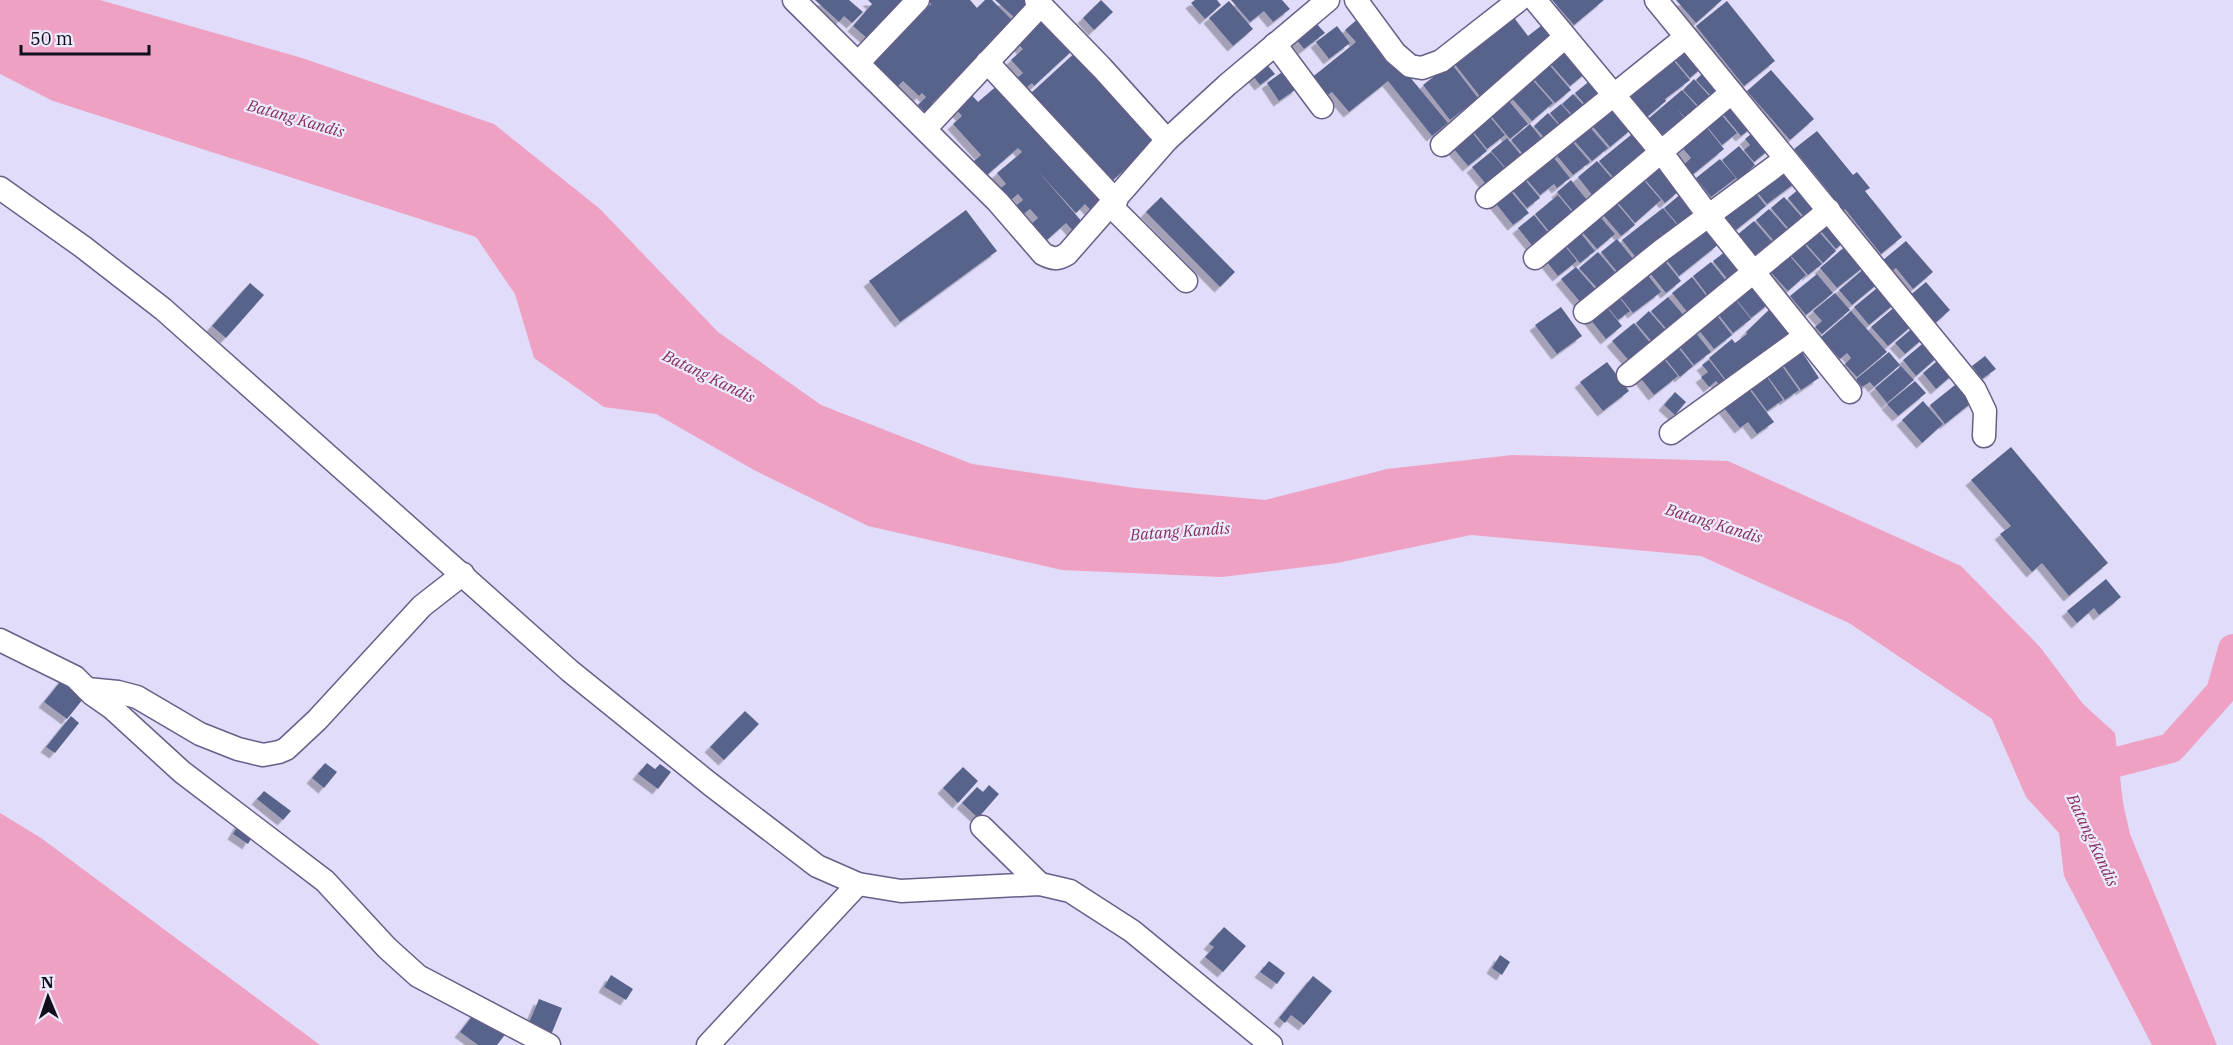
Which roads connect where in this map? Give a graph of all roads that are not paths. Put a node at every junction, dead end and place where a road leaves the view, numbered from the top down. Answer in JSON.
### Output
{"nodes":[{"id":1,"x":795,"y":0,"type":"edge"},
{"id":2,"x":918,"y":0,"type":"edge"},
{"id":3,"x":1328,"y":0,"type":"edge"},
{"id":4,"x":1356,"y":0,"type":"edge"},
{"id":5,"x":1519,"y":0,"type":"edge"},
{"id":6,"x":1535,"y":0,"type":"edge"},
{"id":7,"x":1656,"y":0,"type":"edge"},
{"id":8,"x":1038,"y":2,"type":"edge"},
{"id":9,"x":1565,"y":37,"type":"junction"},
{"id":10,"x":1686,"y":37,"type":"junction"},
{"id":11,"x":1275,"y":44,"type":"junction"},
{"id":12,"x":987,"y":62,"type":"junction"},
{"id":13,"x":858,"y":63,"type":"junction"},
{"id":14,"x":1731,"y":93,"type":"junction"},
{"id":15,"x":1614,"y":95,"type":"junction"},
{"id":16,"x":1322,"y":107,"type":"dead end"},
{"id":17,"x":925,"y":129,"type":"junction"},
{"id":18,"x":1167,"y":140,"type":"junction"},
{"id":19,"x":1442,"y":145,"type":"dead end"},
{"id":20,"x":1662,"y":153,"type":"junction"},
{"id":21,"x":1785,"y":159,"type":"junction"},
{"id":22,"x":0,"y":188,"type":"edge"},
{"id":23,"x":1487,"y":197,"type":"dead end"},
{"id":24,"x":1113,"y":203,"type":"junction"},
{"id":25,"x":1829,"y":210,"type":"junction"},
{"id":26,"x":1708,"y":215,"type":"junction"},
{"id":27,"x":1535,"y":258,"type":"dead end"},
{"id":28,"x":1754,"y":271,"type":"junction"},
{"id":29,"x":1186,"y":281,"type":"dead end"},
{"id":30,"x":1585,"y":312,"type":"dead end"},
{"id":31,"x":1805,"y":336,"type":"junction"},
{"id":32,"x":1628,"y":375,"type":"dead end"},
{"id":33,"x":1850,"y":392,"type":"dead end"},
{"id":34,"x":1671,"y":433,"type":"dead end"},
{"id":35,"x":1984,"y":436,"type":"dead end"},
{"id":36,"x":463,"y":574,"type":"junction"},
{"id":37,"x":0,"y":640,"type":"edge"},
{"id":38,"x":87,"y":689,"type":"junction"},
{"id":39,"x":982,"y":827,"type":"dead end"},
{"id":40,"x":858,"y":884,"type":"junction"},
{"id":41,"x":1040,"y":884,"type":"junction"},
{"id":42,"x":549,"y":1045,"type":"edge"},
{"id":43,"x":708,"y":1045,"type":"edge"},
{"id":44,"x":1271,"y":1045,"type":"edge"}],
"edges":[{"from":1,"to":13,"type":"street"},
{"from":2,"to":13,"type":"street"},
{"from":3,"to":11,"type":"street"},
{"from":4,"to":5,"type":"street"},
{"from":6,"to":9,"type":"street"},
{"from":7,"to":10,"type":"street"},
{"from":8,"to":12,"type":"street"},
{"from":8,"to":18,"type":"street"},
{"from":9,"to":15,"type":"street"},
{"from":9,"to":19,"type":"street"},
{"from":10,"to":14,"type":"street"},
{"from":10,"to":15,"type":"street"},
{"from":11,"to":16,"type":"street"},
{"from":11,"to":18,"type":"street"},
{"from":12,"to":17,"type":"street"},
{"from":12,"to":24,"type":"street"},
{"from":13,"to":17,"type":"street"},
{"from":14,"to":20,"type":"street"},
{"from":14,"to":21,"type":"street"},
{"from":15,"to":20,"type":"street"},
{"from":15,"to":23,"type":"street"},
{"from":17,"to":24,"type":"street"},
{"from":18,"to":24,"type":"street"},
{"from":20,"to":26,"type":"street"},
{"from":20,"to":27,"type":"street"},
{"from":21,"to":25,"type":"street"},
{"from":21,"to":26,"type":"street"},
{"from":22,"to":36,"type":"street"},
{"from":24,"to":29,"type":"street"},
{"from":25,"to":28,"type":"street"},
{"from":25,"to":35,"type":"street"},
{"from":26,"to":28,"type":"street"},
{"from":26,"to":30,"type":"street"},
{"from":28,"to":31,"type":"street"},
{"from":28,"to":32,"type":"street"},
{"from":31,"to":33,"type":"street"},
{"from":31,"to":34,"type":"street"},
{"from":36,"to":38,"type":"street"},
{"from":36,"to":40,"type":"street"},
{"from":37,"to":38,"type":"street"},
{"from":38,"to":42,"type":"street"},
{"from":39,"to":41,"type":"street"},
{"from":40,"to":41,"type":"street"},
{"from":40,"to":43,"type":"street"},
{"from":41,"to":44,"type":"street"}]}
